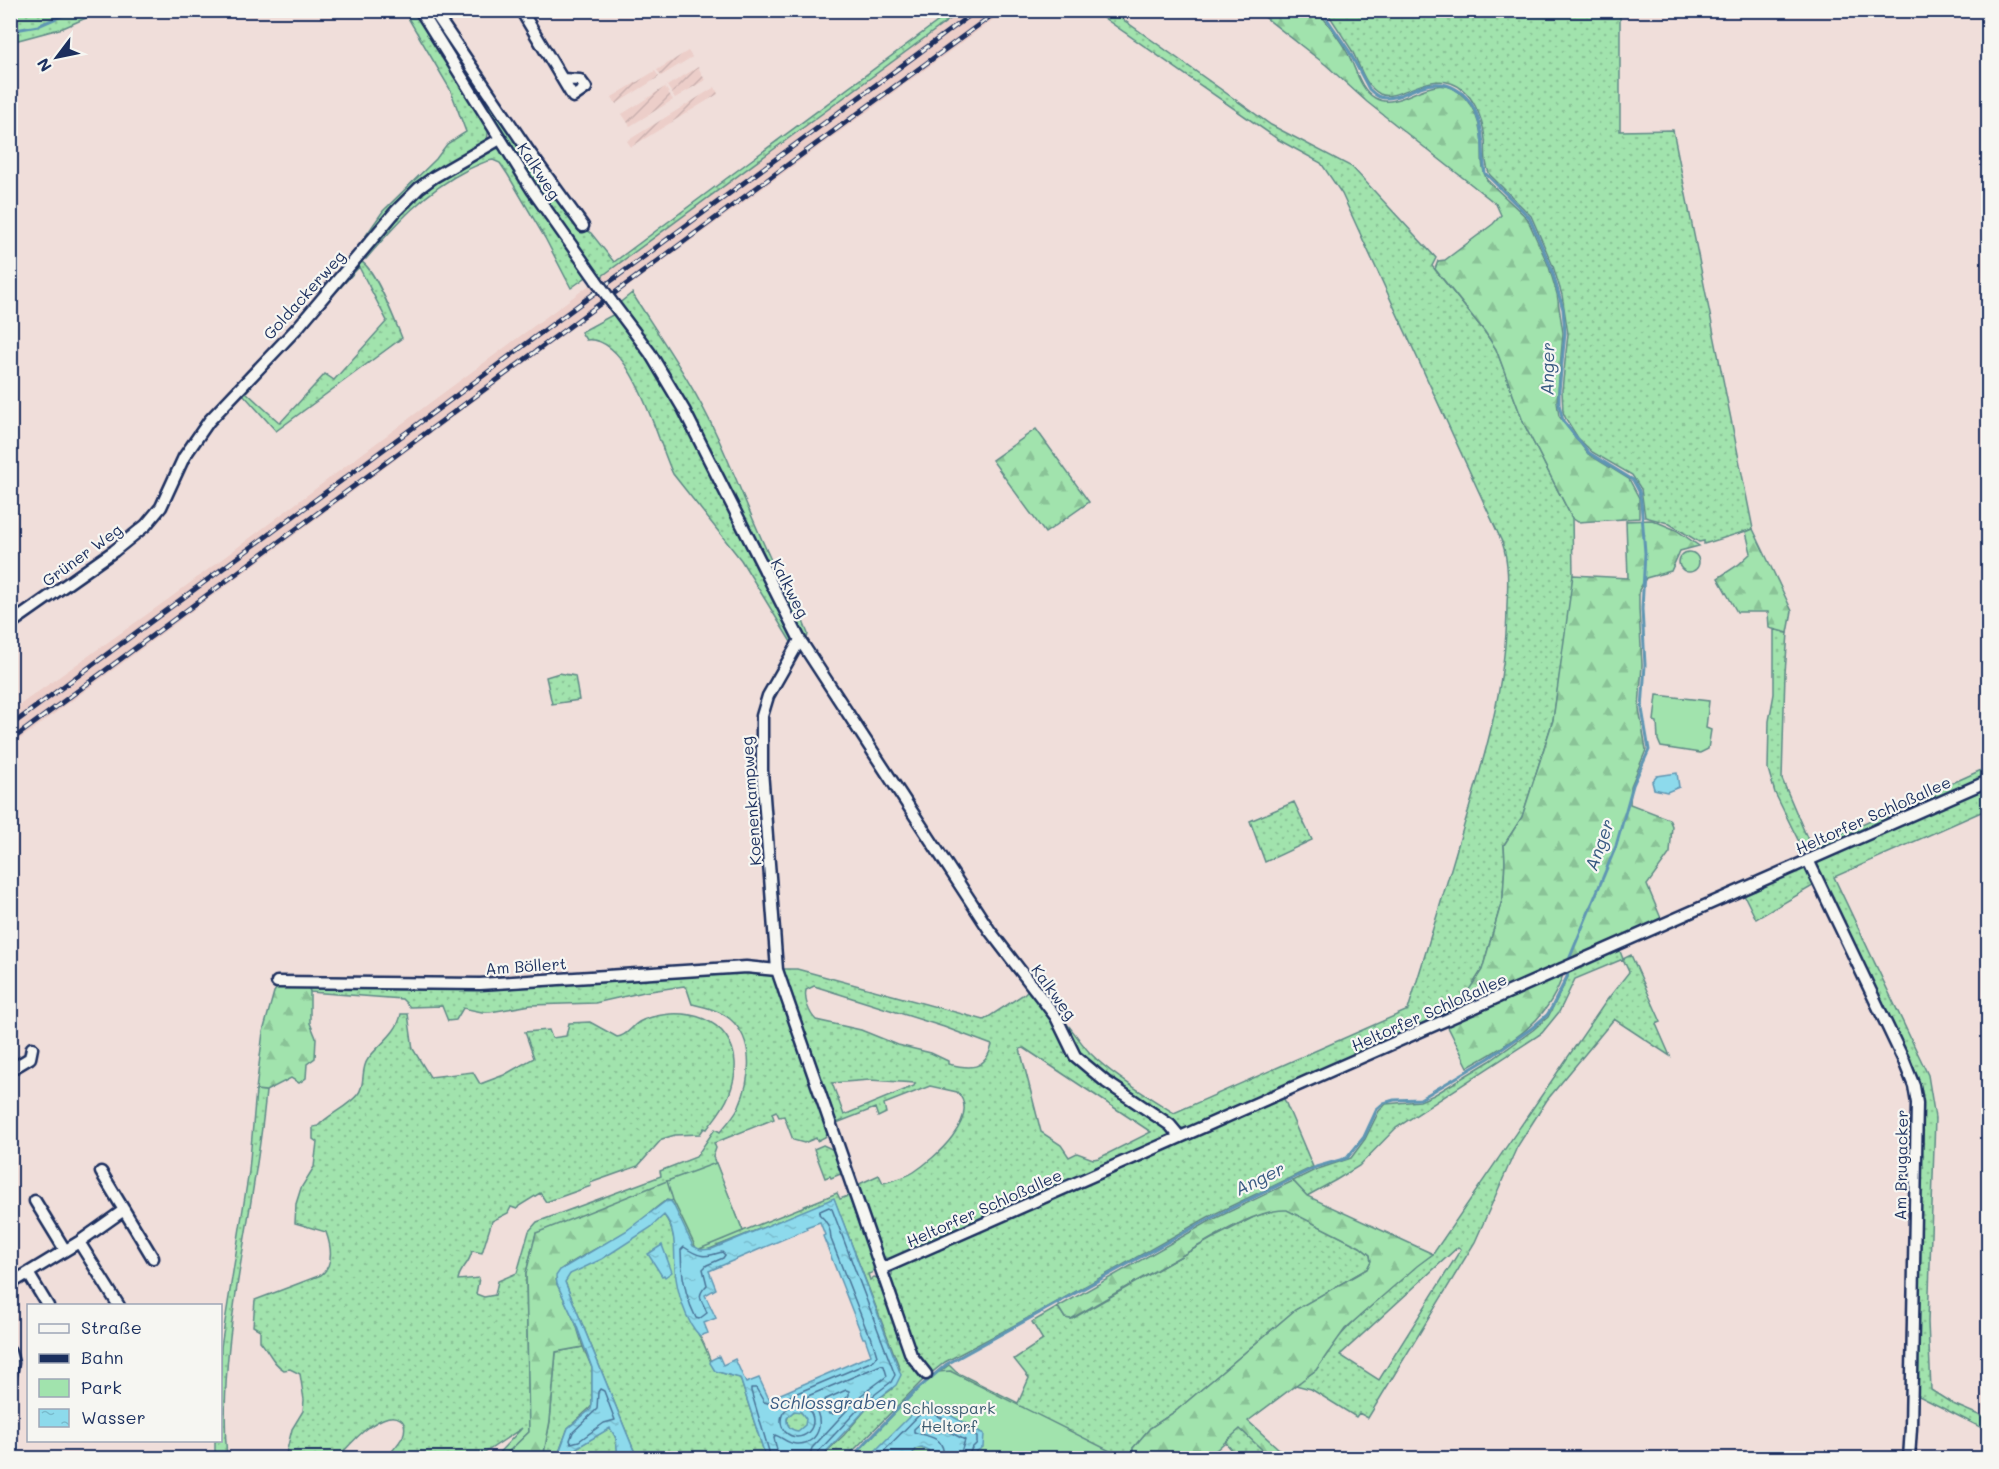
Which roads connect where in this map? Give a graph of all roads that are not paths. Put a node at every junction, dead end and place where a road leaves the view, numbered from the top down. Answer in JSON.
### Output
{"nodes":[{"id":1,"x":420,"y":10,"type":"edge"},
{"id":2,"x":433,"y":10,"type":"edge"},
{"id":3,"x":521,"y":10,"type":"edge"},
{"id":4,"x":563,"y":78,"type":"dead end"},
{"id":5,"x":500,"y":140,"type":"junction"},
{"id":6,"x":583,"y":226,"type":"dead end"},
{"id":7,"x":164,"y":502,"type":"joint"},
{"id":8,"x":10,"y":624,"type":"edge"},
{"id":9,"x":800,"y":640,"type":"junction"},
{"id":10,"x":1989,"y":781,"type":"edge"},
{"id":11,"x":1808,"y":860,"type":"junction"},
{"id":12,"x":777,"y":970,"type":"junction"},
{"id":13,"x":277,"y":982,"type":"dead end"},
{"id":14,"x":32,"y":1048,"type":"dead end"},
{"id":15,"x":10,"y":1070,"type":"edge"},
{"id":16,"x":1180,"y":1137,"type":"junction"},
{"id":17,"x":101,"y":1172,"type":"dead end"},
{"id":18,"x":36,"y":1200,"type":"dead end"},
{"id":19,"x":124,"y":1210,"type":"junction"},
{"id":20,"x":79,"y":1242,"type":"junction"},
{"id":21,"x":65,"y":1250,"type":"junction"},
{"id":22,"x":153,"y":1258,"type":"dead end"},
{"id":23,"x":881,"y":1269,"type":"junction"},
{"id":24,"x":28,"y":1273,"type":"junction"},
{"id":25,"x":10,"y":1284,"type":"edge"},
{"id":26,"x":47,"y":1304,"type":"edge"},
{"id":27,"x":118,"y":1304,"type":"edge"},
{"id":28,"x":10,"y":1352,"type":"edge"},
{"id":29,"x":926,"y":1374,"type":"dead end"},
{"id":30,"x":12,"y":1376,"type":"edge"},
{"id":31,"x":1909,"y":1458,"type":"edge"}],
"edges":[{"from":1,"to":5,"type":"street","name":"Kalkweg"},
{"from":2,"to":6,"type":"street","name":"Kalkweg"},
{"from":3,"to":4,"type":"street"},
{"from":5,"to":7,"type":"street","name":"Goldackerweg"},
{"from":5,"to":9,"type":"street","name":"Kalkweg","bridge":true},
{"from":7,"to":8,"type":"street","name":"Grüner Weg"},
{"from":9,"to":12,"type":"street","name":"Koenenkampweg"},
{"from":9,"to":16,"type":"street","name":"Kalkweg"},
{"from":10,"to":11,"type":"street","name":"Heltorfer Schloßallee"},
{"from":11,"to":16,"type":"street","name":"Heltorfer Schloßallee"},
{"from":11,"to":31,"type":"street","name":"Am Brugacker"},
{"from":12,"to":13,"type":"street","name":"Am Böllert"},
{"from":12,"to":23,"type":"street"},
{"from":14,"to":15,"type":"street"},
{"from":16,"to":23,"type":"street","name":"Heltorfer Schloßallee"},
{"from":17,"to":19,"type":"street"},
{"from":18,"to":21,"type":"street"},
{"from":19,"to":20,"type":"street"},
{"from":19,"to":22,"type":"street"},
{"from":20,"to":21,"type":"street"},
{"from":20,"to":27,"type":"street"},
{"from":21,"to":24,"type":"street"},
{"from":23,"to":29,"type":"street"},
{"from":24,"to":25,"type":"street"},
{"from":24,"to":26,"type":"street"},
{"from":28,"to":30,"type":"street"}]}
